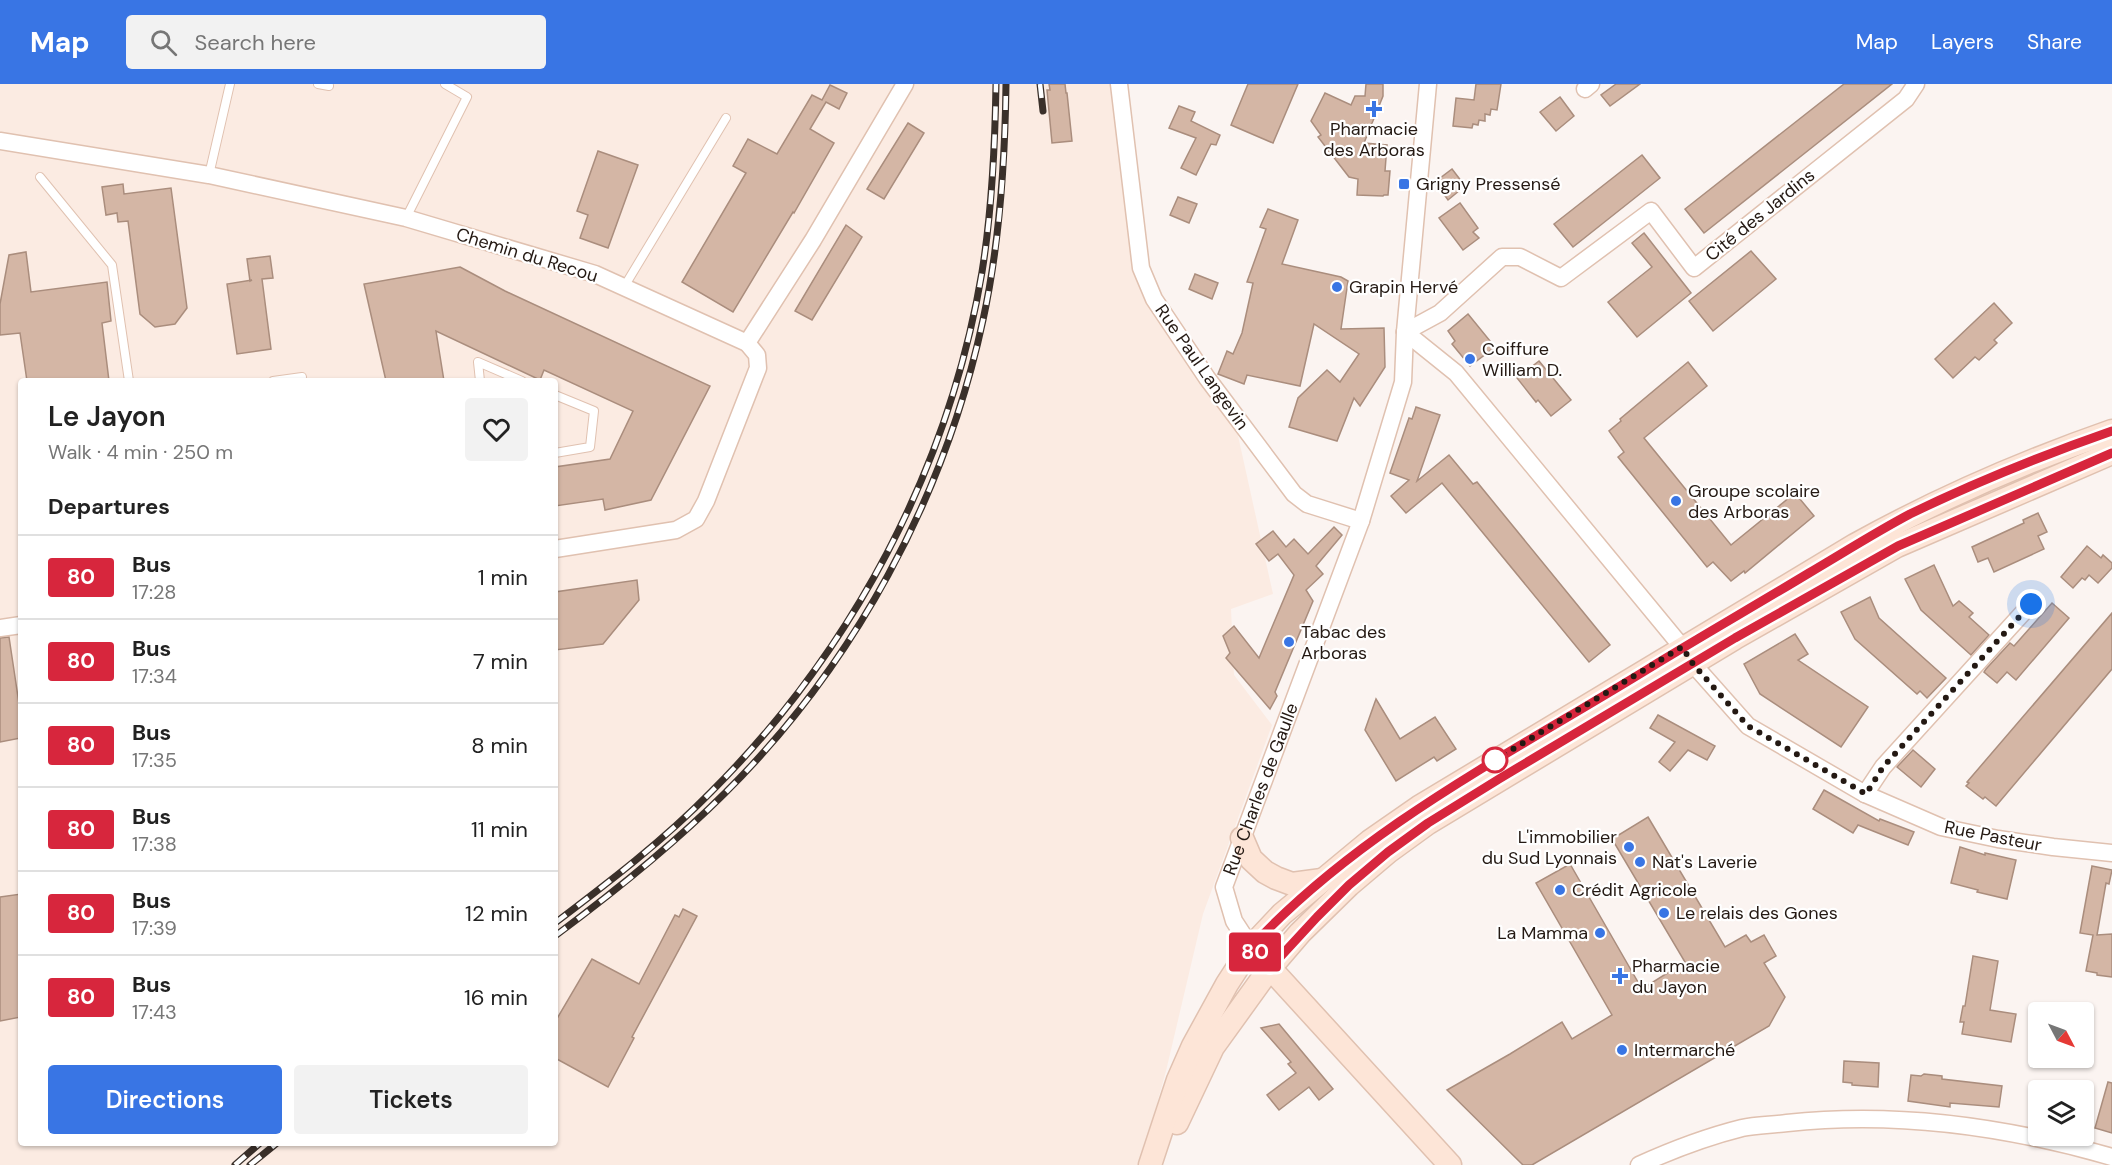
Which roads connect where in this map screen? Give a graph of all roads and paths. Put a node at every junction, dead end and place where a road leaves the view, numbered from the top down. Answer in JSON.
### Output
{"nodes":[{"id":1,"x":230,"y":84,"type":"edge"},
{"id":2,"x":318,"y":84,"type":"edge"},
{"id":3,"x":446,"y":84,"type":"edge"},
{"id":4,"x":905,"y":84,"type":"edge"},
{"id":5,"x":1119,"y":84,"type":"edge"},
{"id":6,"x":1428,"y":84,"type":"edge"},
{"id":7,"x":1916,"y":84,"type":"edge"},
{"id":8,"x":329,"y":86,"type":"dead end"},
{"id":9,"x":726,"y":118,"type":"dead end"},
{"id":10,"x":0,"y":141,"type":"edge"},
{"id":11,"x":209,"y":175,"type":"junction"},
{"id":12,"x":40,"y":177,"type":"dead end"},
{"id":13,"x":406,"y":218,"type":"junction"},
{"id":14,"x":624,"y":287,"type":"junction"},
{"id":15,"x":1405,"y":332,"type":"junction"},
{"id":16,"x":747,"y":343,"type":"junction"},
{"id":17,"x":302,"y":377,"type":"dead end"},
{"id":18,"x":129,"y":378,"type":"edge"},
{"id":19,"x":295,"y":378,"type":"edge"},
{"id":20,"x":480,"y":378,"type":"edge"},
{"id":21,"x":515,"y":378,"type":"edge"},
{"id":22,"x":558,"y":396,"type":"edge"},
{"id":23,"x":2112,"y":431,"type":"edge"},
{"id":24,"x":558,"y":452,"type":"edge"},
{"id":25,"x":2112,"y":453,"type":"edge"},
{"id":26,"x":1361,"y":521,"type":"junction"},
{"id":27,"x":558,"y":549,"type":"edge"},
{"id":28,"x":2031,"y":604,"type":"dead end"},
{"id":29,"x":18,"y":625,"type":"edge"},
{"id":30,"x":0,"y":628,"type":"edge"},
{"id":31,"x":1688,"y":655,"type":"junction"},
{"id":32,"x":1866,"y":794,"type":"junction"},
{"id":33,"x":1242,"y":838,"type":"junction"},
{"id":34,"x":2112,"y":853,"type":"edge"},
{"id":35,"x":1322,"y":880,"type":"junction"},
{"id":36,"x":1251,"y":947,"type":"junction"},
{"id":37,"x":1270,"y":968,"type":"junction"},
{"id":38,"x":2112,"y":1156,"type":"edge"},
{"id":39,"x":1150,"y":1165,"type":"edge"},
{"id":40,"x":1157,"y":1165,"type":"edge"},
{"id":41,"x":1450,"y":1165,"type":"edge"},
{"id":42,"x":1639,"y":1165,"type":"edge"}],
"edges":[{"from":1,"to":11,"type":"lane"},
{"from":2,"to":8,"type":"lane"},
{"from":3,"to":13,"type":"lane"},
{"from":4,"to":16,"type":"street"},
{"from":5,"to":26,"type":"street","name":"Rue Paul Langevin"},
{"from":6,"to":15,"type":"street","name":"Rue Charles de Gaulle"},
{"from":7,"to":15,"type":"street","name":"Cité des Jardins"},
{"from":9,"to":14,"type":"lane"},
{"from":10,"to":11,"type":"street","name":"Chemin du Recou"},
{"from":11,"to":13,"type":"street","name":"Chemin du Recou"},
{"from":12,"to":18,"type":"lane"},
{"from":13,"to":14,"type":"street","name":"Chemin du Recou"},
{"from":14,"to":16,"type":"street","name":"Chemin du Recou"},
{"from":15,"to":26,"type":"street","name":"Rue Charles de Gaulle"},
{"from":15,"to":31,"type":"street","name":"Rue Pasteur"},
{"from":16,"to":27,"type":"street"},
{"from":17,"to":19,"type":"lane"},
{"from":20,"to":21,"type":"lane"},
{"from":22,"to":24,"type":"lane"},
{"from":23,"to":31,"type":"main road"},
{"from":25,"to":31,"type":"main road"},
{"from":26,"to":33,"type":"street","name":"Rue Charles de Gaulle"},
{"from":28,"to":32,"type":"street"},
{"from":29,"to":30,"type":"street"},
{"from":31,"to":32,"type":"street","name":"Rue Pasteur"},
{"from":31,"to":35,"type":"main road"},
{"from":31,"to":37,"type":"main road"},
{"from":32,"to":34,"type":"street","name":"Rue Pasteur"},
{"from":33,"to":35,"type":"main road"},
{"from":33,"to":36,"type":"street","name":"Rue Charles de Gaulle"},
{"from":35,"to":36,"type":"main road"},
{"from":36,"to":37,"type":"main road","name":"Rue Charles de Gaulle"},
{"from":36,"to":39,"type":"main road"},
{"from":37,"to":40,"type":"main road"},
{"from":37,"to":41,"type":"main road","name":"Rue Charles de Gaulle"},
{"from":38,"to":42,"type":"street"}]}
